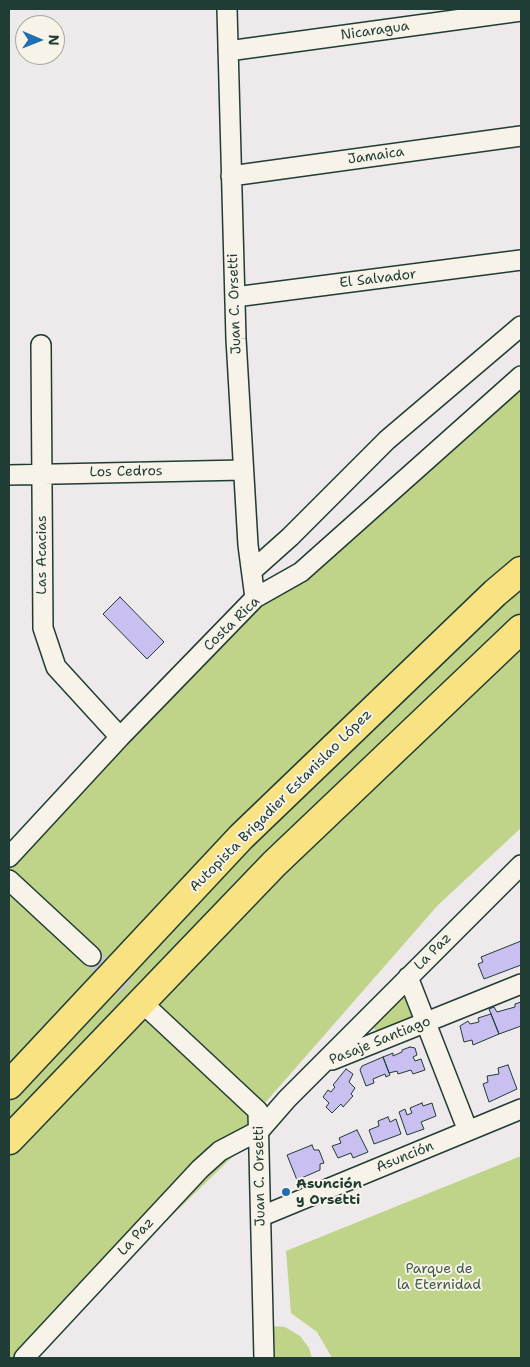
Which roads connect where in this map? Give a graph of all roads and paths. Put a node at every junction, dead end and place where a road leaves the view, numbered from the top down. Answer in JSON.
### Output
{"nodes":[{"id":1,"x":227,"y":9,"type":"edge"},
{"id":2,"x":521,"y":12,"type":"edge"},
{"id":3,"x":228,"y":51,"type":"junction"},
{"id":4,"x":521,"y":136,"type":"edge"},
{"id":5,"x":231,"y":176,"type":"junction"},
{"id":6,"x":521,"y":260,"type":"edge"},
{"id":7,"x":235,"y":297,"type":"junction"},
{"id":8,"x":521,"y":326,"type":"edge"},
{"id":9,"x":41,"y":345,"type":"dead end"},
{"id":10,"x":521,"y":376,"type":"edge"},
{"id":11,"x":243,"y":470,"type":"junction"},
{"id":12,"x":42,"y":473,"type":"junction"},
{"id":13,"x":9,"y":475,"type":"edge"},
{"id":14,"x":253,"y":570,"type":"junction"},
{"id":15,"x":521,"y":571,"type":"edge"},
{"id":16,"x":256,"y":598,"type":"junction"},
{"id":17,"x":521,"y":630,"type":"edge"},
{"id":18,"x":120,"y":737,"type":"junction"},
{"id":19,"x":9,"y":857,"type":"edge"},
{"id":20,"x":521,"y":865,"type":"edge"},
{"id":21,"x":9,"y":880,"type":"edge"},
{"id":22,"x":91,"y":956,"type":"tunnel mouth"},
{"id":23,"x":408,"y":976,"type":"junction"},
{"id":24,"x":521,"y":984,"type":"edge"},
{"id":25,"x":151,"y":1012,"type":"tunnel mouth"},
{"id":26,"x":426,"y":1022,"type":"junction"},
{"id":27,"x":326,"y":1062,"type":"junction"},
{"id":28,"x":9,"y":1084,"type":"edge"},
{"id":29,"x":521,"y":1109,"type":"edge"},
{"id":30,"x":260,"y":1130,"type":"junction"},
{"id":31,"x":468,"y":1131,"type":"junction"},
{"id":32,"x":9,"y":1140,"type":"edge"},
{"id":33,"x":262,"y":1216,"type":"junction"},
{"id":34,"x":24,"y":1358,"type":"edge"},
{"id":35,"x":264,"y":1358,"type":"edge"}],
"edges":[{"from":1,"to":3,"type":"street","name":"Juan C. Orsetti"},
{"from":2,"to":3,"type":"street","name":"Nicaragua"},
{"from":3,"to":5,"type":"street","name":"Juan C. Orsetti"},
{"from":4,"to":5,"type":"street","name":"Jamaica"},
{"from":5,"to":7,"type":"street","name":"Juan C. Orsetti"},
{"from":6,"to":7,"type":"street","name":"El Salvador"},
{"from":7,"to":11,"type":"street","name":"Juan C. Orsetti"},
{"from":8,"to":14,"type":"street"},
{"from":9,"to":12,"type":"street","name":"Las Acacias"},
{"from":10,"to":16,"type":"street","name":"Costa Rica"},
{"from":11,"to":12,"type":"street","name":"Los Cedros"},
{"from":11,"to":14,"type":"street","name":"Juan C. Orsetti"},
{"from":12,"to":13,"type":"street","name":"Los Cedros"},
{"from":12,"to":18,"type":"street","name":"Las Acacias"},
{"from":14,"to":16,"type":"street","name":"Juan C. Orsetti"},
{"from":15,"to":28,"type":"highway","name":"Autopista Brigadier Estanislao López"},
{"from":16,"to":18,"type":"street","name":"Costa Rica"},
{"from":17,"to":32,"type":"highway"},
{"from":18,"to":19,"type":"street","name":"Costa Rica"},
{"from":20,"to":23,"type":"street","name":"La Paz"},
{"from":21,"to":22,"type":"street"},
{"from":23,"to":26,"type":"street"},
{"from":23,"to":27,"type":"street","name":"La Paz"},
{"from":24,"to":26,"type":"street","name":"Pasaje Santiago"},
{"from":25,"to":30,"type":"street","name":"Juan C. Orsetti"},
{"from":26,"to":27,"type":"street","name":"Pasaje Santiago"},
{"from":26,"to":31,"type":"street"},
{"from":27,"to":30,"type":"street","name":"Pasaje Santiago"},
{"from":29,"to":31,"type":"street","name":"Asunción"},
{"from":30,"to":33,"type":"street","name":"Juan C. Orsetti"},
{"from":30,"to":34,"type":"street","name":"La Paz"},
{"from":31,"to":33,"type":"street","name":"Asunción"},
{"from":33,"to":35,"type":"street","name":"Juan C. Orsetti"}]}
